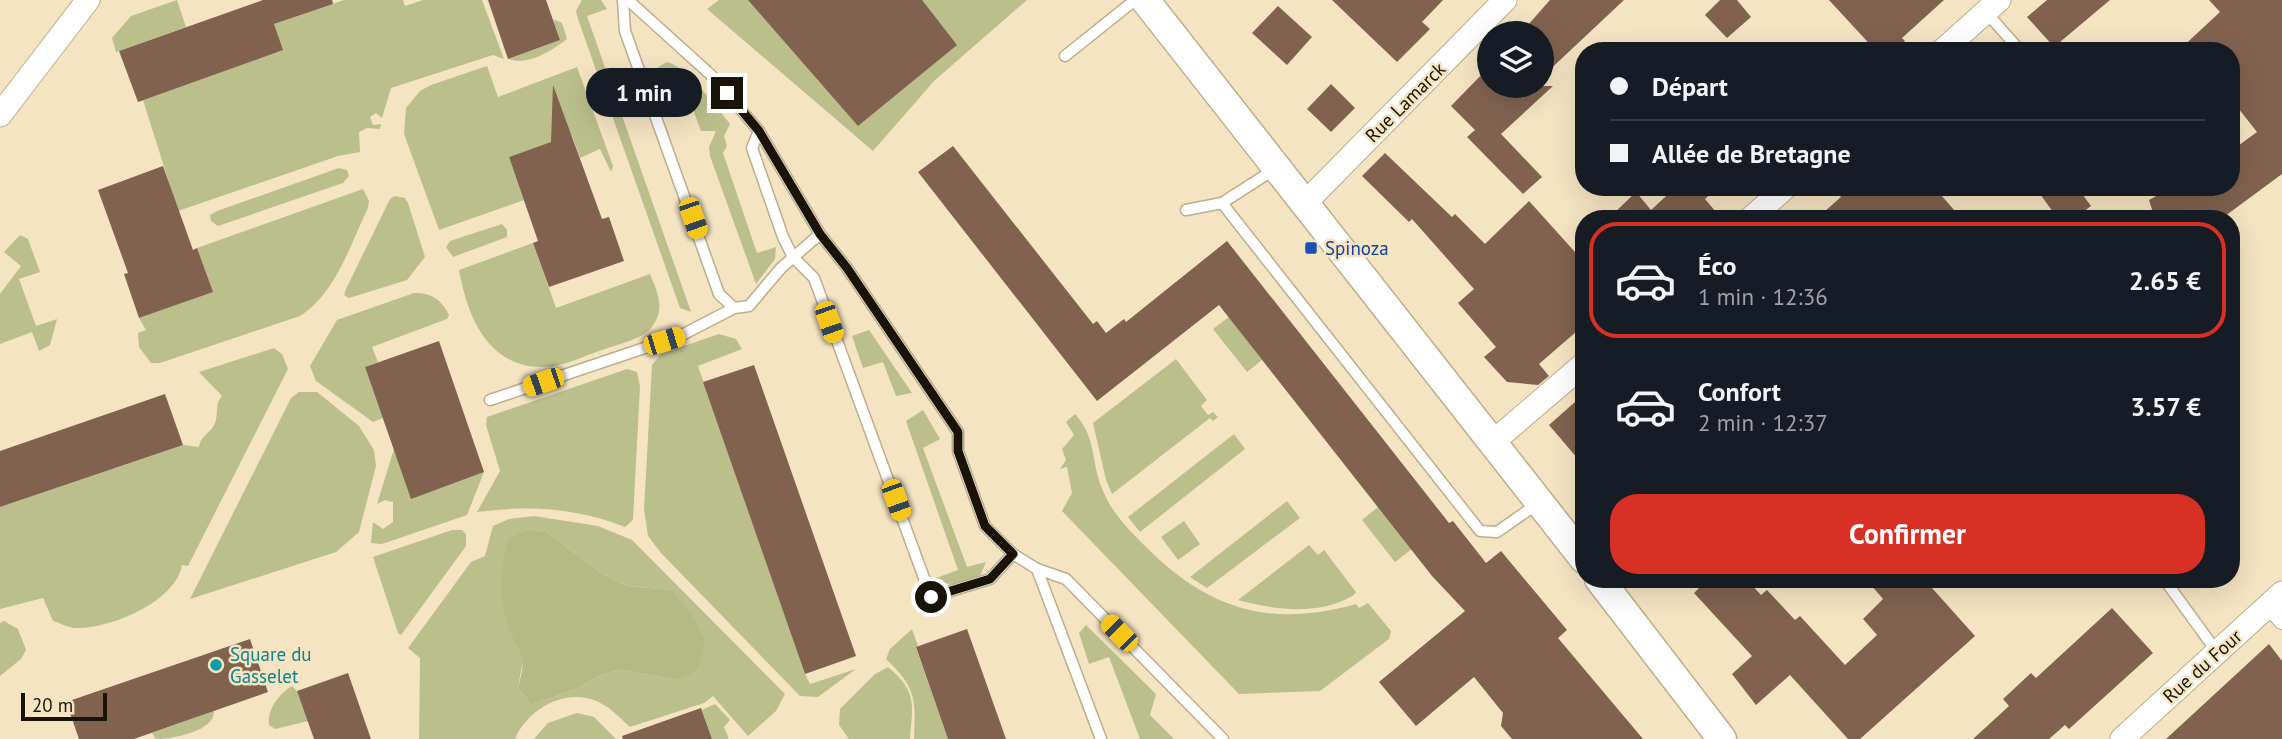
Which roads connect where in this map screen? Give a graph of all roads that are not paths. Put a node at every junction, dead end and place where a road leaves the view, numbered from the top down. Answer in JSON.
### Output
{"nodes":[{"id":1,"x":88,"y":0,"type":"edge"},
{"id":2,"x":623,"y":0,"type":"edge"},
{"id":3,"x":628,"y":0,"type":"edge"},
{"id":4,"x":1135,"y":0,"type":"edge"},
{"id":5,"x":1145,"y":0,"type":"edge"},
{"id":6,"x":1506,"y":0,"type":"edge"},
{"id":7,"x":1993,"y":6,"type":"edge"},
{"id":8,"x":1952,"y":42,"type":"edge"},
{"id":9,"x":2014,"y":42,"type":"edge"},
{"id":10,"x":1065,"y":56,"type":"dead end"},
{"id":11,"x":0,"y":115,"type":"edge"},
{"id":12,"x":759,"y":131,"type":"junction"},
{"id":13,"x":1277,"y":168,"type":"junction"},
{"id":14,"x":1776,"y":196,"type":"edge"},
{"id":15,"x":1222,"y":203,"type":"junction"},
{"id":16,"x":1305,"y":203,"type":"junction"},
{"id":17,"x":1186,"y":210,"type":"dead end"},
{"id":18,"x":1761,"y":210,"type":"edge"},
{"id":19,"x":820,"y":234,"type":"junction"},
{"id":20,"x":793,"y":257,"type":"junction"},
{"id":21,"x":734,"y":308,"type":"junction"},
{"id":22,"x":1575,"y":372,"type":"edge"},
{"id":23,"x":490,"y":400,"type":"dead end"},
{"id":24,"x":1493,"y":442,"type":"junction"},
{"id":25,"x":1540,"y":502,"type":"junction"},
{"id":26,"x":1575,"y":547,"type":"edge"},
{"id":27,"x":1013,"y":554,"type":"junction"},
{"id":28,"x":1037,"y":569,"type":"junction"},
{"id":29,"x":1606,"y":588,"type":"edge"},
{"id":30,"x":2171,"y":588,"type":"edge"},
{"id":31,"x":2277,"y":606,"type":"edge"},
{"id":32,"x":2217,"y":652,"type":"junction"},
{"id":33,"x":1101,"y":739,"type":"edge"},
{"id":34,"x":1223,"y":739,"type":"edge"},
{"id":35,"x":1722,"y":739,"type":"edge"},
{"id":36,"x":2122,"y":739,"type":"edge"}],
"edges":[{"from":1,"to":11,"type":"street"},
{"from":2,"to":21,"type":"lane"},
{"from":3,"to":12,"type":"lane"},
{"from":4,"to":10,"type":"lane"},
{"from":5,"to":13,"type":"street"},
{"from":6,"to":16,"type":"street","name":"Rue Lamarck"},
{"from":7,"to":8,"type":"street"},
{"from":7,"to":9,"type":"lane"},
{"from":12,"to":19,"type":"lane"},
{"from":12,"to":20,"type":"lane"},
{"from":13,"to":15,"type":"lane"},
{"from":13,"to":16,"type":"street"},
{"from":14,"to":18,"type":"street"},
{"from":15,"to":17,"type":"lane"},
{"from":15,"to":25,"type":"lane"},
{"from":16,"to":24,"type":"street"},
{"from":19,"to":20,"type":"lane"},
{"from":19,"to":27,"type":"lane"},
{"from":20,"to":21,"type":"lane"},
{"from":20,"to":27,"type":"lane"},
{"from":21,"to":23,"type":"lane"},
{"from":22,"to":24,"type":"street"},
{"from":24,"to":25,"type":"street"},
{"from":25,"to":26,"type":"street"},
{"from":27,"to":28,"type":"lane"},
{"from":28,"to":33,"type":"lane"},
{"from":28,"to":34,"type":"lane"},
{"from":29,"to":35,"type":"street"},
{"from":30,"to":32,"type":"lane"},
{"from":31,"to":32,"type":"street","name":"Rue du Four"},
{"from":32,"to":36,"type":"street","name":"Rue du Four"}]}
